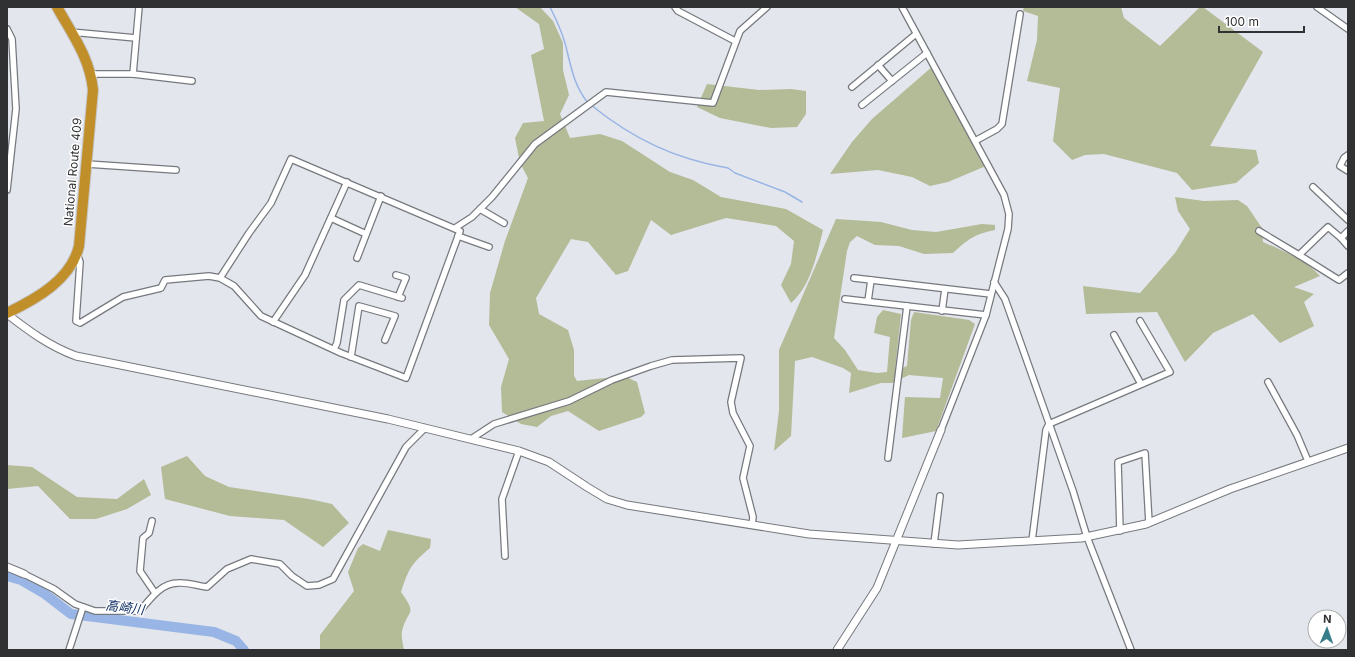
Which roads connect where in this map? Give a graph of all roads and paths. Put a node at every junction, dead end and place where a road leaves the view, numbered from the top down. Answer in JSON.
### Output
{"nodes":[{"id":1,"x":57,"y":7,"type":"edge"},
{"id":2,"x":139,"y":7,"type":"edge"},
{"id":3,"x":675,"y":7,"type":"edge"},
{"id":4,"x":767,"y":7,"type":"edge"},
{"id":5,"x":902,"y":7,"type":"edge"},
{"id":6,"x":1317,"y":7,"type":"edge"},
{"id":7,"x":1020,"y":14,"type":"dead end"},
{"id":8,"x":7,"y":29,"type":"edge"},
{"id":9,"x":1348,"y":29,"type":"edge"},
{"id":10,"x":71,"y":32,"type":"junction"},
{"id":11,"x":916,"y":34,"type":"junction"},
{"id":12,"x":136,"y":38,"type":"junction"},
{"id":13,"x":735,"y":41,"type":"junction"},
{"id":14,"x":927,"y":53,"type":"junction"},
{"id":15,"x":878,"y":65,"type":"junction"},
{"id":16,"x":92,"y":74,"type":"junction"},
{"id":17,"x":133,"y":74,"type":"junction"},
{"id":18,"x":192,"y":81,"type":"dead end"},
{"id":19,"x":892,"y":81,"type":"junction"},
{"id":20,"x":852,"y":87,"type":"dead end"},
{"id":21,"x":862,"y":105,"type":"dead end"},
{"id":22,"x":975,"y":142,"type":"junction"},
{"id":23,"x":10,"y":146,"type":"edge"},
{"id":24,"x":1348,"y":155,"type":"edge"},
{"id":25,"x":87,"y":164,"type":"junction"},
{"id":26,"x":176,"y":170,"type":"dead end"},
{"id":27,"x":1348,"y":171,"type":"edge"},
{"id":28,"x":347,"y":182,"type":"junction"},
{"id":29,"x":1313,"y":187,"type":"dead end"},
{"id":30,"x":7,"y":190,"type":"edge"},
{"id":31,"x":381,"y":196,"type":"junction"},
{"id":32,"x":480,"y":209,"type":"junction"},
{"id":33,"x":331,"y":218,"type":"junction"},
{"id":34,"x":1348,"y":220,"type":"edge"},
{"id":35,"x":504,"y":223,"type":"dead end"},
{"id":36,"x":455,"y":228,"type":"junction"},
{"id":37,"x":1259,"y":231,"type":"dead end"},
{"id":38,"x":1348,"y":231,"type":"edge"},
{"id":39,"x":366,"y":234,"type":"junction"},
{"id":40,"x":458,"y":236,"type":"junction"},
{"id":41,"x":1341,"y":238,"type":"junction"},
{"id":42,"x":1348,"y":246,"type":"edge"},
{"id":43,"x":489,"y":247,"type":"dead end"},
{"id":44,"x":77,"y":254,"type":"junction"},
{"id":45,"x":1299,"y":255,"type":"junction"},
{"id":46,"x":357,"y":258,"type":"dead end"},
{"id":47,"x":1348,"y":273,"type":"edge"},
{"id":48,"x":396,"y":275,"type":"dead end"},
{"id":49,"x":220,"y":278,"type":"junction"},
{"id":50,"x":854,"y":278,"type":"dead end"},
{"id":51,"x":870,"y":280,"type":"junction"},
{"id":52,"x":994,"y":282,"type":"junction"},
{"id":53,"x":945,"y":288,"type":"junction"},
{"id":54,"x":991,"y":294,"type":"junction"},
{"id":55,"x":845,"y":299,"type":"dead end"},
{"id":56,"x":868,"y":301,"type":"junction"},
{"id":57,"x":907,"y":306,"type":"junction"},
{"id":58,"x":942,"y":310,"type":"junction"},
{"id":59,"x":7,"y":313,"type":"edge"},
{"id":60,"x":986,"y":315,"type":"junction"},
{"id":61,"x":1140,"y":321,"type":"dead end"},
{"id":62,"x":273,"y":322,"type":"junction"},
{"id":63,"x":1114,"y":335,"type":"dead end"},
{"id":64,"x":385,"y":340,"type":"dead end"},
{"id":65,"x":334,"y":350,"type":"junction"},
{"id":66,"x":351,"y":357,"type":"junction"},
{"id":67,"x":1268,"y":382,"type":"dead end"},
{"id":68,"x":1141,"y":384,"type":"junction"},
{"id":69,"x":1049,"y":424,"type":"junction"},
{"id":70,"x":425,"y":428,"type":"junction"},
{"id":71,"x":941,"y":430,"type":"joint"},
{"id":72,"x":472,"y":439,"type":"junction"},
{"id":73,"x":1348,"y":448,"type":"edge"},
{"id":74,"x":519,"y":451,"type":"junction"},
{"id":75,"x":888,"y":458,"type":"dead end"},
{"id":76,"x":1308,"y":461,"type":"junction"},
{"id":77,"x":940,"y":496,"type":"dead end"},
{"id":78,"x":152,"y":521,"type":"dead end"},
{"id":79,"x":1149,"y":523,"type":"junction"},
{"id":80,"x":752,"y":525,"type":"junction"},
{"id":81,"x":1120,"y":531,"type":"junction"},
{"id":82,"x":1087,"y":537,"type":"junction"},
{"id":83,"x":896,"y":541,"type":"junction"},
{"id":84,"x":1032,"y":541,"type":"junction"},
{"id":85,"x":934,"y":544,"type":"junction"},
{"id":86,"x":505,"y":556,"type":"dead end"},
{"id":87,"x":7,"y":567,"type":"edge"},
{"id":88,"x":24,"y":574,"type":"joint"},
{"id":89,"x":155,"y":594,"type":"junction"},
{"id":90,"x":83,"y":607,"type":"junction"},
{"id":91,"x":69,"y":650,"type":"edge"},
{"id":92,"x":837,"y":650,"type":"edge"},
{"id":93,"x":1131,"y":650,"type":"edge"}],
"edges":[{"from":1,"to":10,"type":"highway","name":"National Route 409"},
{"from":2,"to":12,"type":"street"},
{"from":3,"to":13,"type":"street"},
{"from":4,"to":13,"type":"street"},
{"from":5,"to":11,"type":"street"},
{"from":6,"to":9,"type":"street"},
{"from":7,"to":22,"type":"street"},
{"from":8,"to":23,"type":"street"},
{"from":10,"to":12,"type":"street"},
{"from":10,"to":16,"type":"highway","name":"National Route 409"},
{"from":11,"to":14,"type":"street"},
{"from":11,"to":15,"type":"street"},
{"from":12,"to":17,"type":"street"},
{"from":13,"to":32,"type":"street"},
{"from":14,"to":19,"type":"street"},
{"from":14,"to":22,"type":"street"},
{"from":15,"to":19,"type":"street"},
{"from":15,"to":20,"type":"street"},
{"from":16,"to":17,"type":"street"},
{"from":16,"to":25,"type":"highway","name":"National Route 409"},
{"from":17,"to":18,"type":"street"},
{"from":19,"to":21,"type":"street"},
{"from":22,"to":52,"type":"street"},
{"from":23,"to":30,"type":"street"},
{"from":24,"to":27,"type":"street"},
{"from":25,"to":26,"type":"street"},
{"from":25,"to":44,"type":"highway","name":"National Route 409"},
{"from":28,"to":31,"type":"street"},
{"from":28,"to":33,"type":"street"},
{"from":28,"to":49,"type":"street"},
{"from":29,"to":34,"type":"street"},
{"from":31,"to":36,"type":"street"},
{"from":31,"to":39,"type":"street"},
{"from":32,"to":35,"type":"street"},
{"from":32,"to":36,"type":"street"},
{"from":33,"to":39,"type":"street"},
{"from":33,"to":62,"type":"street"},
{"from":36,"to":40,"type":"street"},
{"from":37,"to":45,"type":"street"},
{"from":38,"to":41,"type":"street"},
{"from":39,"to":46,"type":"street"},
{"from":40,"to":43,"type":"street"},
{"from":40,"to":66,"type":"street"},
{"from":41,"to":42,"type":"street"},
{"from":41,"to":45,"type":"street"},
{"from":44,"to":49,"type":"street"},
{"from":44,"to":59,"type":"highway","name":"National Route 409"},
{"from":45,"to":47,"type":"street"},
{"from":48,"to":65,"type":"street"},
{"from":49,"to":62,"type":"street"},
{"from":50,"to":51,"type":"street"},
{"from":51,"to":53,"type":"street"},
{"from":51,"to":56,"type":"street"},
{"from":52,"to":54,"type":"street"},
{"from":52,"to":69,"type":"street"},
{"from":53,"to":54,"type":"street"},
{"from":53,"to":58,"type":"street"},
{"from":54,"to":60,"type":"street"},
{"from":55,"to":56,"type":"street"},
{"from":56,"to":57,"type":"street"},
{"from":57,"to":58,"type":"street"},
{"from":57,"to":75,"type":"street"},
{"from":58,"to":60,"type":"street"},
{"from":59,"to":70,"type":"street"},
{"from":60,"to":71,"type":"street"},
{"from":61,"to":68,"type":"street"},
{"from":62,"to":65,"type":"street"},
{"from":63,"to":68,"type":"street"},
{"from":64,"to":66,"type":"street"},
{"from":65,"to":66,"type":"street"},
{"from":67,"to":76,"type":"street"},
{"from":68,"to":69,"type":"street"},
{"from":69,"to":82,"type":"street"},
{"from":69,"to":84,"type":"street"},
{"from":70,"to":72,"type":"street"},
{"from":70,"to":89,"type":"street"},
{"from":71,"to":83,"type":"street"},
{"from":72,"to":74,"type":"street"},
{"from":72,"to":80,"type":"street"},
{"from":73,"to":76,"type":"street"},
{"from":74,"to":80,"type":"street"},
{"from":74,"to":86,"type":"street"},
{"from":76,"to":79,"type":"street"},
{"from":77,"to":85,"type":"street"},
{"from":78,"to":89,"type":"street"},
{"from":79,"to":81,"type":"street"},
{"from":79,"to":81,"type":"street"},
{"from":80,"to":83,"type":"street"},
{"from":81,"to":82,"type":"street"},
{"from":82,"to":84,"type":"street"},
{"from":82,"to":93,"type":"street"},
{"from":83,"to":85,"type":"street"},
{"from":83,"to":92,"type":"street"},
{"from":84,"to":85,"type":"street"},
{"from":87,"to":88,"type":"street"},
{"from":88,"to":90,"type":"street"},
{"from":89,"to":90,"type":"street"},
{"from":90,"to":91,"type":"street"}]}
